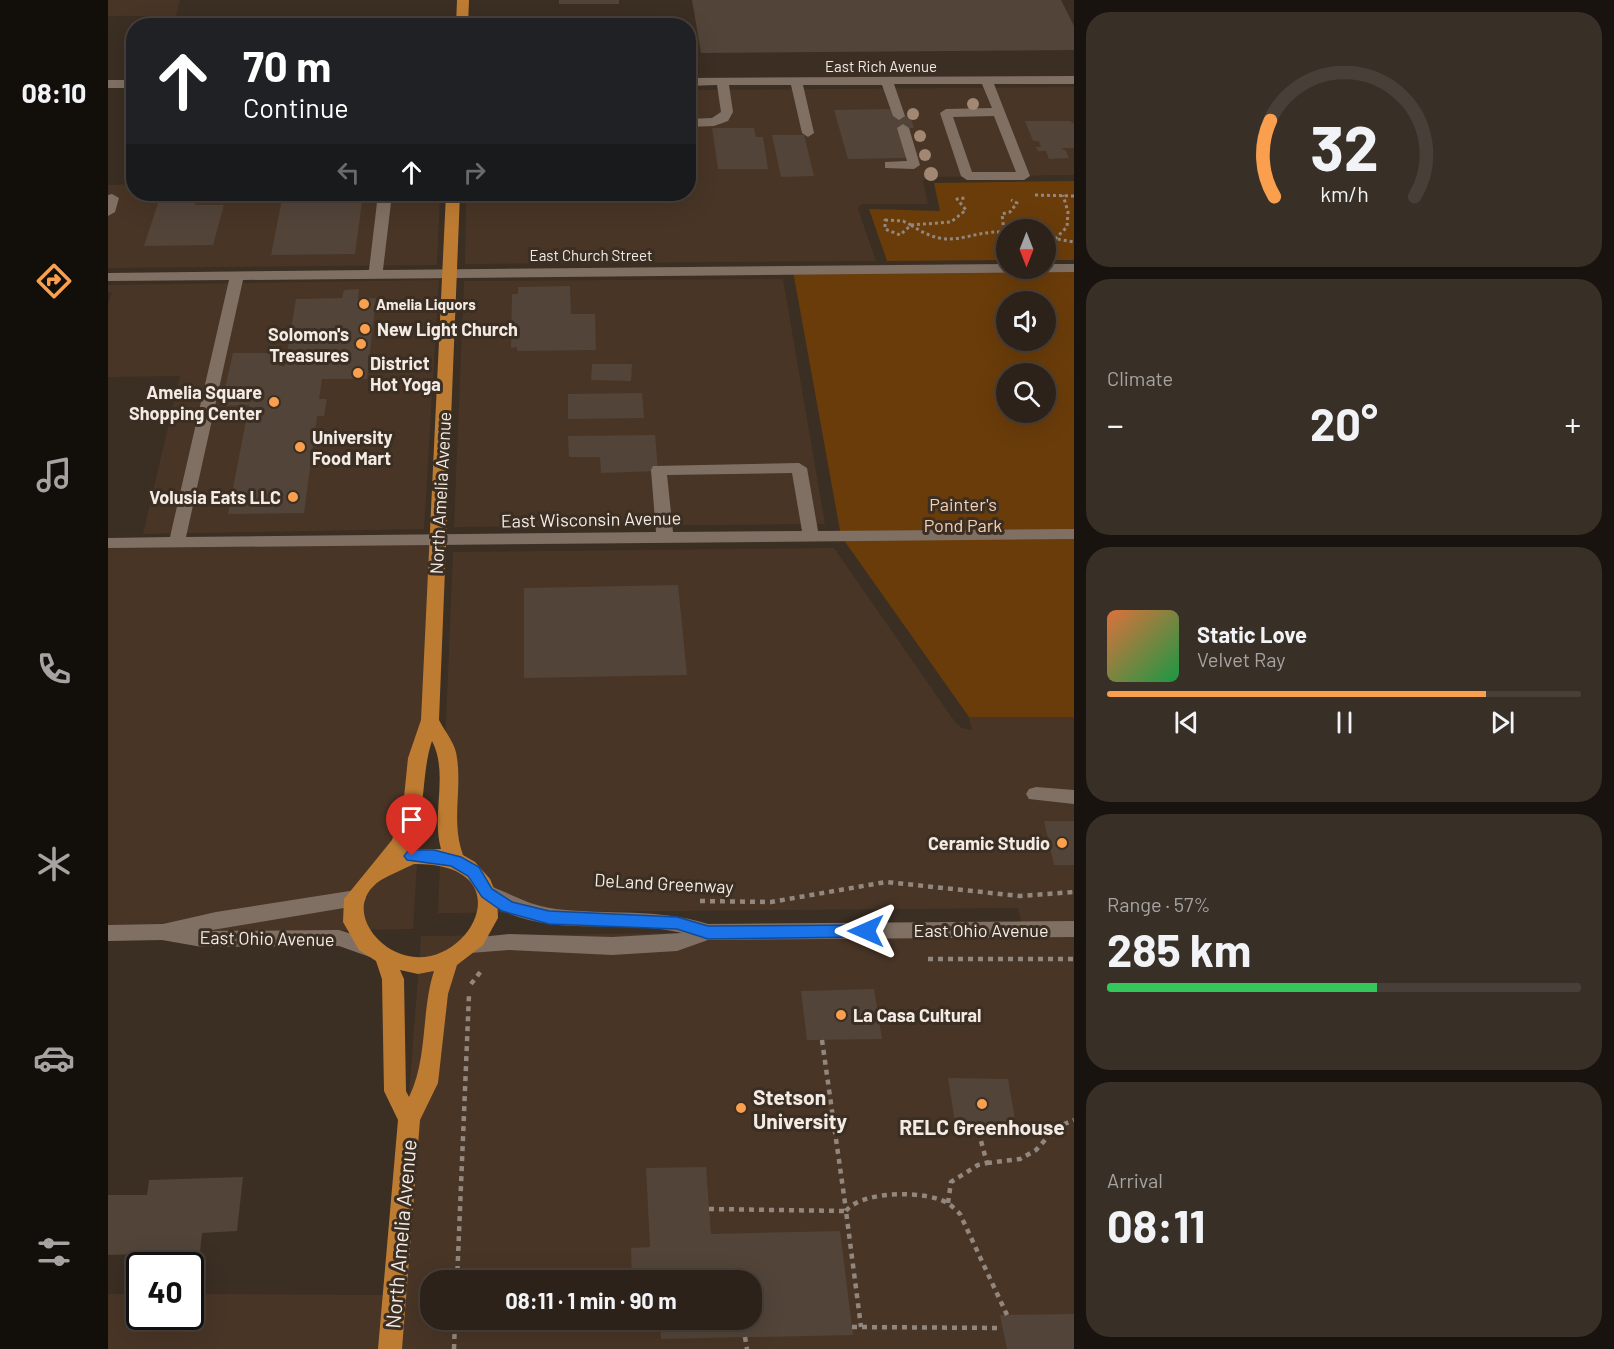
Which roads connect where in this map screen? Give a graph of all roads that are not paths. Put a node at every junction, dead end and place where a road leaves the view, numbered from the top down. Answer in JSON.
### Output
{"nodes":[{"id":1,"x":463,"y":0,"type":"edge"},
{"id":2,"x":462,"y":18,"type":"edge"},
{"id":3,"x":1074,"y":80,"type":"edge"},
{"id":4,"x":887,"y":81,"type":"junction"},
{"id":5,"x":987,"y":81,"type":"junction"},
{"id":6,"x":696,"y":82,"type":"edge"},
{"id":7,"x":722,"y":82,"type":"junction"},
{"id":8,"x":796,"y":82,"type":"junction"},
{"id":9,"x":108,"y":84,"type":"edge"},
{"id":10,"x":126,"y":84,"type":"edge"},
{"id":11,"x":999,"y":112,"type":"junction"},
{"id":12,"x":696,"y":123,"type":"edge"},
{"id":13,"x":808,"y":133,"type":"dead end"},
{"id":14,"x":890,"y":165,"type":"dead end"},
{"id":15,"x":112,"y":198,"type":"dead end"},
{"id":16,"x":384,"y":201,"type":"edge"},
{"id":17,"x":453,"y":201,"type":"edge"},
{"id":18,"x":108,"y":212,"type":"edge"},
{"id":19,"x":1074,"y":268,"type":"edge"},
{"id":20,"x":450,"y":273,"type":"junction"},
{"id":21,"x":376,"y":274,"type":"junction"},
{"id":22,"x":237,"y":276,"type":"junction"},
{"id":23,"x":108,"y":277,"type":"edge"},
{"id":24,"x":1074,"y":534,"type":"edge"},
{"id":25,"x":811,"y":536,"type":"junction"},
{"id":26,"x":665,"y":537,"type":"junction"},
{"id":27,"x":437,"y":540,"type":"junction"},
{"id":28,"x":177,"y":542,"type":"junction"},
{"id":29,"x":108,"y":543,"type":"edge"},
{"id":30,"x":430,"y":720,"type":"junction"},
{"id":31,"x":1035,"y":794,"type":"dead end"},
{"id":32,"x":1074,"y":797,"type":"edge"},
{"id":33,"x":455,"y":861,"type":"junction"},
{"id":34,"x":381,"y":868,"type":"junction"},
{"id":35,"x":487,"y":893,"type":"junction"},
{"id":36,"x":356,"y":898,"type":"junction"},
{"id":37,"x":1074,"y":929,"type":"edge"},
{"id":38,"x":162,"y":932,"type":"junction"},
{"id":39,"x":708,"y":932,"type":"junction"},
{"id":40,"x":108,"y":933,"type":"edge"},
{"id":41,"x":470,"y":945,"type":"junction"},
{"id":42,"x":377,"y":953,"type":"junction"},
{"id":43,"x":449,"y":957,"type":"junction"},
{"id":44,"x":409,"y":1120,"type":"junction"},
{"id":45,"x":390,"y":1349,"type":"edge"}],
"edges":[{"from":1,"to":2,"type":"main road"},
{"from":3,"to":5,"type":"street","name":"East Rich Avenue"},
{"from":4,"to":5,"type":"street","name":"East Rich Avenue"},
{"from":4,"to":8,"type":"street","name":"East Rich Avenue"},
{"from":4,"to":14,"type":"street"},
{"from":5,"to":11,"type":"street"},
{"from":6,"to":7,"type":"street","name":"East Rich Avenue"},
{"from":7,"to":8,"type":"street","name":"East Rich Avenue"},
{"from":7,"to":12,"type":"street"},
{"from":8,"to":13,"type":"street"},
{"from":9,"to":10,"type":"street"},
{"from":11,"to":11,"type":"street"},
{"from":15,"to":18,"type":"street"},
{"from":16,"to":21,"type":"street"},
{"from":17,"to":20,"type":"main road","name":"North Amelia Avenue"},
{"from":19,"to":20,"type":"street","name":"East Church Street"},
{"from":20,"to":21,"type":"street","name":"East Church Street"},
{"from":20,"to":27,"type":"main road","name":"North Amelia Avenue"},
{"from":21,"to":22,"type":"street","name":"East Church Street"},
{"from":22,"to":23,"type":"street","name":"East Church Street"},
{"from":22,"to":28,"type":"street"},
{"from":24,"to":25,"type":"street","name":"East Wisconsin Avenue"},
{"from":25,"to":26,"type":"street","name":"East Wisconsin Avenue"},
{"from":25,"to":26,"type":"street"},
{"from":26,"to":27,"type":"street","name":"East Wisconsin Avenue"},
{"from":27,"to":28,"type":"street","name":"East Wisconsin Avenue"},
{"from":27,"to":30,"type":"main road","name":"North Amelia Avenue"},
{"from":28,"to":29,"type":"street","name":"East Wisconsin Avenue"},
{"from":30,"to":33,"type":"main road","name":"North Amelia Avenue"},
{"from":30,"to":34,"type":"main road","name":"North Amelia Avenue"},
{"from":31,"to":32,"type":"street"},
{"from":33,"to":34,"type":"main road"},
{"from":33,"to":35,"type":"main road"},
{"from":34,"to":36,"type":"main road"},
{"from":35,"to":39,"type":"street","name":"East Ohio Avenue"},
{"from":35,"to":41,"type":"main road"},
{"from":36,"to":38,"type":"street","name":"East Ohio Avenue"},
{"from":36,"to":42,"type":"main road"},
{"from":37,"to":39,"type":"street","name":"East Ohio Avenue"},
{"from":38,"to":40,"type":"street","name":"East Ohio Avenue"},
{"from":38,"to":42,"type":"street","name":"East Ohio Avenue"},
{"from":39,"to":41,"type":"street","name":"East Ohio Avenue"},
{"from":41,"to":43,"type":"main road"},
{"from":42,"to":43,"type":"main road"},
{"from":42,"to":44,"type":"main road","name":"North Amelia Avenue"},
{"from":43,"to":44,"type":"main road","name":"North Amelia Avenue"},
{"from":44,"to":45,"type":"main road","name":"North Amelia Avenue"}]}
